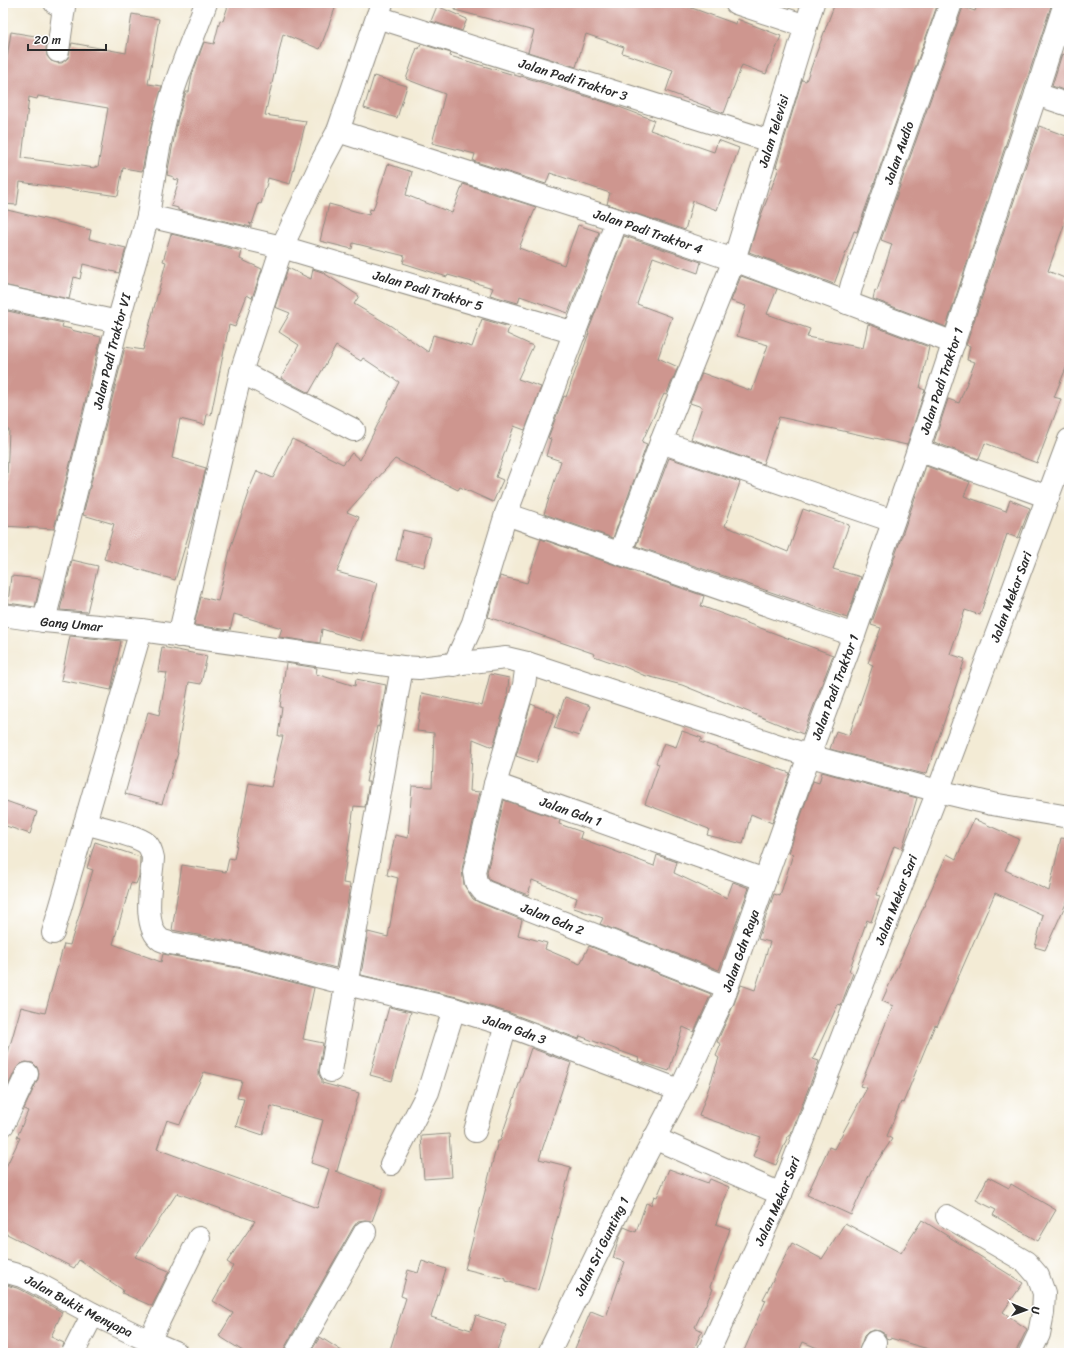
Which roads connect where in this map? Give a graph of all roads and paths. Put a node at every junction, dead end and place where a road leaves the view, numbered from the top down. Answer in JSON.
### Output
{"nodes":[{"id":1,"x":55,"y":3,"type":"edge"},
{"id":2,"x":206,"y":3,"type":"edge"},
{"id":3,"x":736,"y":3,"type":"edge"},
{"id":4,"x":813,"y":3,"type":"edge"},
{"id":5,"x":951,"y":3,"type":"edge"},
{"id":6,"x":1065,"y":3,"type":"edge"},
{"id":7,"x":379,"y":10,"type":"edge"},
{"id":8,"x":806,"y":26,"type":"junction"},
{"id":9,"x":58,"y":51,"type":"dead end"},
{"id":10,"x":1036,"y":94,"type":"junction"},
{"id":11,"x":1069,"y":105,"type":"edge"},
{"id":12,"x":338,"y":132,"type":"junction"},
{"id":13,"x":770,"y":141,"type":"junction"},
{"id":14,"x":148,"y":216,"type":"junction"},
{"id":15,"x":617,"y":220,"type":"junction"},
{"id":16,"x":282,"y":247,"type":"junction"},
{"id":17,"x":734,"y":260,"type":"junction"},
{"id":18,"x":3,"y":297,"type":"edge"},
{"id":19,"x":847,"y":303,"type":"junction"},
{"id":20,"x":118,"y":322,"type":"junction"},
{"id":21,"x":575,"y":333,"type":"junction"},
{"id":22,"x":954,"y":344,"type":"junction"},
{"id":23,"x":241,"y":372,"type":"junction"},
{"id":24,"x":354,"y":430,"type":"dead end"},
{"id":25,"x":1069,"y":440,"type":"edge"},
{"id":26,"x":661,"y":442,"type":"junction"},
{"id":27,"x":918,"y":450,"type":"junction"},
{"id":28,"x":1048,"y":497,"type":"junction"},
{"id":29,"x":506,"y":514,"type":"junction"},
{"id":30,"x":893,"y":521,"type":"junction"},
{"id":31,"x":620,"y":554,"type":"junction"},
{"id":32,"x":3,"y":615,"type":"edge"},
{"id":33,"x":44,"y":621,"type":"junction"},
{"id":34,"x":141,"y":630,"type":"junction"},
{"id":35,"x":854,"y":635,"type":"junction"},
{"id":36,"x":179,"y":636,"type":"junction"},
{"id":37,"x":467,"y":636,"type":"junction"},
{"id":38,"x":506,"y":658,"type":"junction"},
{"id":39,"x":527,"y":663,"type":"junction"},
{"id":40,"x":454,"y":665,"type":"junction"},
{"id":41,"x":402,"y":667,"type":"junction"},
{"id":42,"x":810,"y":756,"type":"junction"},
{"id":43,"x":495,"y":784,"type":"junction"},
{"id":44,"x":938,"y":791,"type":"junction"},
{"id":45,"x":1069,"y":817,"type":"edge"},
{"id":46,"x":85,"y":823,"type":"junction"},
{"id":47,"x":765,"y":880,"type":"junction"},
{"id":48,"x":53,"y":933,"type":"dead end"},
{"id":49,"x":346,"y":984,"type":"junction"},
{"id":50,"x":727,"y":987,"type":"junction"},
{"id":51,"x":454,"y":1009,"type":"junction"},
{"id":52,"x":506,"y":1025,"type":"junction"},
{"id":53,"x":331,"y":1071,"type":"dead end"},
{"id":54,"x":27,"y":1074,"type":"dead end"},
{"id":55,"x":679,"y":1090,"type":"junction"},
{"id":56,"x":3,"y":1125,"type":"edge"},
{"id":57,"x":475,"y":1131,"type":"dead end"},
{"id":58,"x":654,"y":1138,"type":"junction"},
{"id":59,"x":391,"y":1164,"type":"dead end"},
{"id":60,"x":781,"y":1194,"type":"junction"},
{"id":61,"x":948,"y":1216,"type":"dead end"},
{"id":62,"x":365,"y":1232,"type":"dead end"},
{"id":63,"x":199,"y":1238,"type":"dead end"},
{"id":64,"x":3,"y":1271,"type":"edge"},
{"id":65,"x":93,"y":1314,"type":"junction"},
{"id":66,"x":149,"y":1341,"type":"junction"},
{"id":67,"x":1034,"y":1343,"type":"edge"},
{"id":68,"x":73,"y":1353,"type":"edge"},
{"id":69,"x":177,"y":1353,"type":"edge"},
{"id":70,"x":296,"y":1353,"type":"edge"},
{"id":71,"x":549,"y":1353,"type":"edge"},
{"id":72,"x":708,"y":1353,"type":"edge"},
{"id":73,"x":1048,"y":1353,"type":"edge"}],
"edges":[{"from":1,"to":9,"type":"street"},
{"from":2,"to":14,"type":"street","name":"Jalan Padi Traktor VI"},
{"from":3,"to":8,"type":"street"},
{"from":4,"to":8,"type":"street","name":"Jalan Televisi"},
{"from":5,"to":19,"type":"street","name":"Jalan Audio"},
{"from":6,"to":10,"type":"street","name":"Jalan Padi Traktor 1"},
{"from":7,"to":12,"type":"street"},
{"from":7,"to":13,"type":"street","name":"Jalan Padi Traktor 3"},
{"from":8,"to":13,"type":"street","name":"Jalan Televisi"},
{"from":10,"to":11,"type":"street"},
{"from":10,"to":22,"type":"street","name":"Jalan Padi Traktor 1"},
{"from":12,"to":15,"type":"street","name":"Jalan Padi Traktor 4"},
{"from":12,"to":16,"type":"street"},
{"from":13,"to":17,"type":"street","name":"Jalan Televisi"},
{"from":14,"to":16,"type":"street"},
{"from":14,"to":20,"type":"street","name":"Jalan Padi Traktor VI"},
{"from":15,"to":17,"type":"street","name":"Jalan Padi Traktor 4"},
{"from":15,"to":21,"type":"street"},
{"from":16,"to":21,"type":"street","name":"Jalan Padi Traktor 5"},
{"from":16,"to":23,"type":"street"},
{"from":17,"to":19,"type":"street","name":"Jalan Padi Traktor 4"},
{"from":17,"to":26,"type":"street","name":"Jalan Televisi"},
{"from":18,"to":20,"type":"street"},
{"from":19,"to":22,"type":"street","name":"Jalan Padi Traktor 4"},
{"from":20,"to":33,"type":"street","name":"Jalan Padi Traktor VI"},
{"from":21,"to":29,"type":"street"},
{"from":22,"to":27,"type":"street","name":"Jalan Padi Traktor 1"},
{"from":23,"to":24,"type":"street"},
{"from":23,"to":36,"type":"street"},
{"from":25,"to":28,"type":"street","name":"Jalan Mekar Sari"},
{"from":26,"to":30,"type":"street"},
{"from":26,"to":31,"type":"street","name":"Jalan Televisi"},
{"from":27,"to":28,"type":"street"},
{"from":27,"to":30,"type":"street","name":"Jalan Padi Traktor 1"},
{"from":28,"to":44,"type":"street","name":"Jalan Mekar Sari"},
{"from":29,"to":31,"type":"street"},
{"from":29,"to":37,"type":"street"},
{"from":30,"to":35,"type":"street","name":"Jalan Padi Traktor 1"},
{"from":31,"to":35,"type":"street"},
{"from":32,"to":33,"type":"street","name":"Gang Umar"},
{"from":33,"to":34,"type":"street","name":"Gang Umar"},
{"from":34,"to":36,"type":"street","name":"Gang Umar"},
{"from":34,"to":46,"type":"street"},
{"from":35,"to":42,"type":"street","name":"Jalan Padi Traktor 1"},
{"from":36,"to":41,"type":"street","name":"Gang Umar"},
{"from":37,"to":38,"type":"street"},
{"from":37,"to":40,"type":"street"},
{"from":38,"to":39,"type":"street"},
{"from":38,"to":40,"type":"street","name":"Gang Umar"},
{"from":39,"to":42,"type":"street"},
{"from":39,"to":43,"type":"street"},
{"from":40,"to":41,"type":"street","name":"Gang Umar"},
{"from":41,"to":49,"type":"street"},
{"from":42,"to":44,"type":"street"},
{"from":42,"to":47,"type":"street","name":"Jalan Gdn Raya"},
{"from":43,"to":47,"type":"street","name":"Jalan Gdn 1"},
{"from":43,"to":50,"type":"street","name":"Jalan Gdn 2"},
{"from":44,"to":45,"type":"street"},
{"from":44,"to":60,"type":"street","name":"Jalan Mekar Sari"},
{"from":46,"to":48,"type":"street"},
{"from":46,"to":49,"type":"street","name":"Jalan Gdn 3"},
{"from":47,"to":50,"type":"street","name":"Jalan Gdn Raya"},
{"from":49,"to":51,"type":"street","name":"Jalan Gdn 3"},
{"from":49,"to":53,"type":"street"},
{"from":50,"to":55,"type":"street","name":"Jalan Gdn Raya"},
{"from":51,"to":52,"type":"street","name":"Jalan Gdn 3"},
{"from":51,"to":59,"type":"street"},
{"from":52,"to":55,"type":"street","name":"Jalan Gdn 3"},
{"from":52,"to":57,"type":"street"},
{"from":54,"to":56,"type":"street"},
{"from":55,"to":58,"type":"street","name":"Jalan Gdn Raya"},
{"from":58,"to":60,"type":"street"},
{"from":58,"to":71,"type":"street","name":"Jalan Sri Gunting 1"},
{"from":60,"to":72,"type":"street","name":"Jalan Mekar Sari"},
{"from":61,"to":67,"type":"street"},
{"from":62,"to":70,"type":"street"},
{"from":63,"to":66,"type":"street"},
{"from":64,"to":65,"type":"street","name":"Jalan Bukit Menyapa"},
{"from":65,"to":66,"type":"street","name":"Jalan Bukit Menyapa"},
{"from":65,"to":68,"type":"street"},
{"from":66,"to":69,"type":"street","name":"Jalan Bukit Menyapa"},
{"from":67,"to":73,"type":"street"}]}
